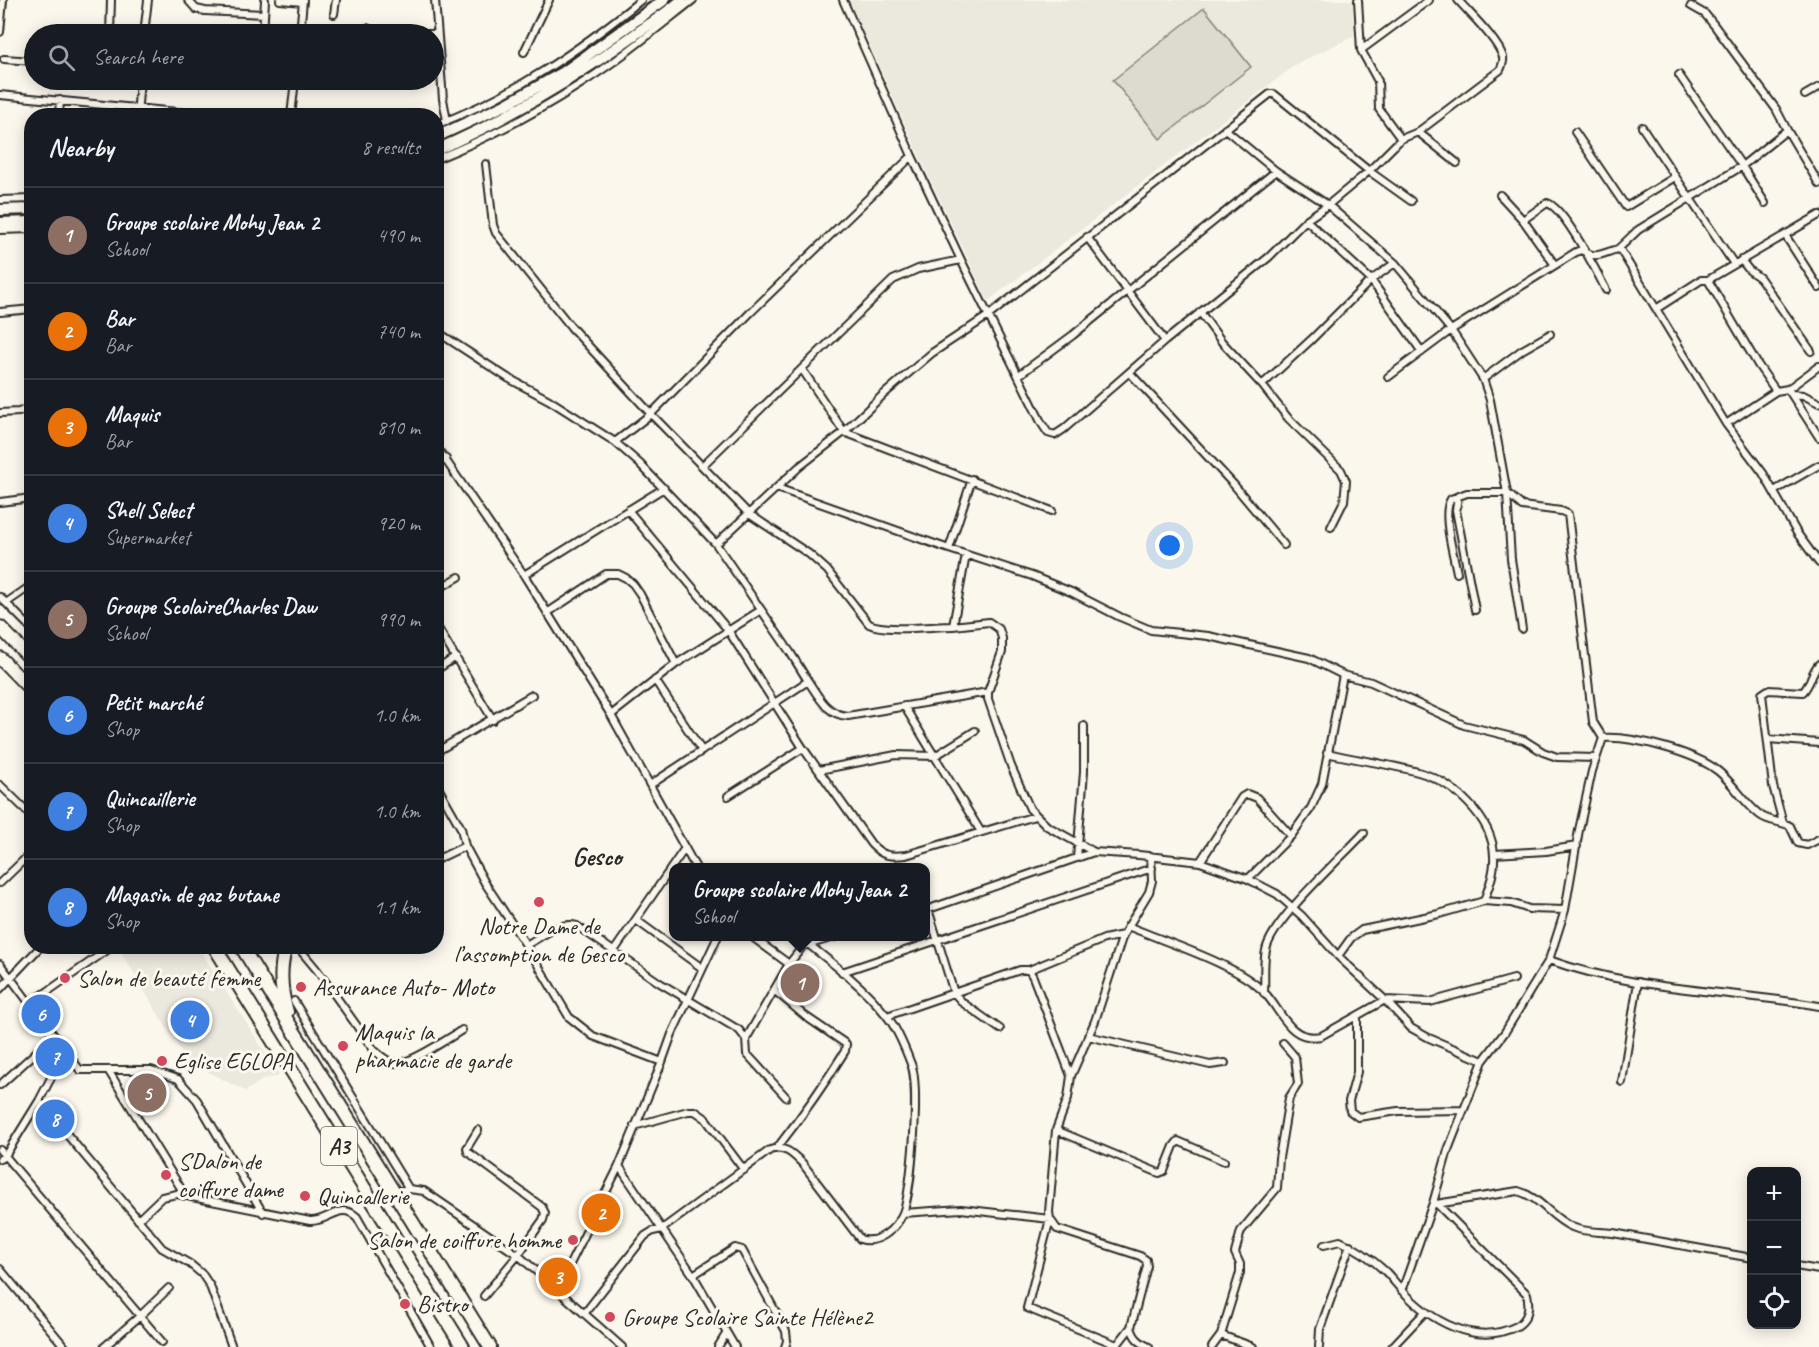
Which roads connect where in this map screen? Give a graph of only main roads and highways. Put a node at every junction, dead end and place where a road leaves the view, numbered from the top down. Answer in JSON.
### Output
{"nodes":[{"id":1,"x":664,"y":0,"type":"edge"},
{"id":2,"x":680,"y":2,"type":"edge"},
{"id":3,"x":444,"y":133,"type":"edge"},
{"id":4,"x":444,"y":146,"type":"edge"},
{"id":5,"x":24,"y":209,"type":"edge"},
{"id":6,"x":0,"y":210,"type":"edge"},
{"id":7,"x":0,"y":222,"type":"edge"},
{"id":8,"x":24,"y":222,"type":"edge"},
{"id":9,"x":0,"y":627,"type":"edge"},
{"id":10,"x":24,"y":652,"type":"edge"},
{"id":11,"x":0,"y":658,"type":"edge"},
{"id":12,"x":24,"y":683,"type":"edge"},
{"id":13,"x":219,"y":954,"type":"edge"},
{"id":14,"x":246,"y":954,"type":"edge"},
{"id":15,"x":285,"y":954,"type":"edge"},
{"id":16,"x":290,"y":1025,"type":"junction"},
{"id":17,"x":463,"y":1347,"type":"edge"},
{"id":18,"x":490,"y":1347,"type":"edge"}],
"edges":[{"from":1,"to":3,"type":"main road"},
{"from":2,"to":4,"type":"main road"},
{"from":5,"to":6,"type":"main road"},
{"from":7,"to":8,"type":"main road"},
{"from":9,"to":10,"type":"highway"},
{"from":11,"to":12,"type":"highway"},
{"from":13,"to":17,"type":"highway","number":"A3"},
{"from":14,"to":16,"type":"highway","number":"A3"},
{"from":15,"to":16,"type":"highway"},
{"from":16,"to":18,"type":"highway","number":"A3"}]}
